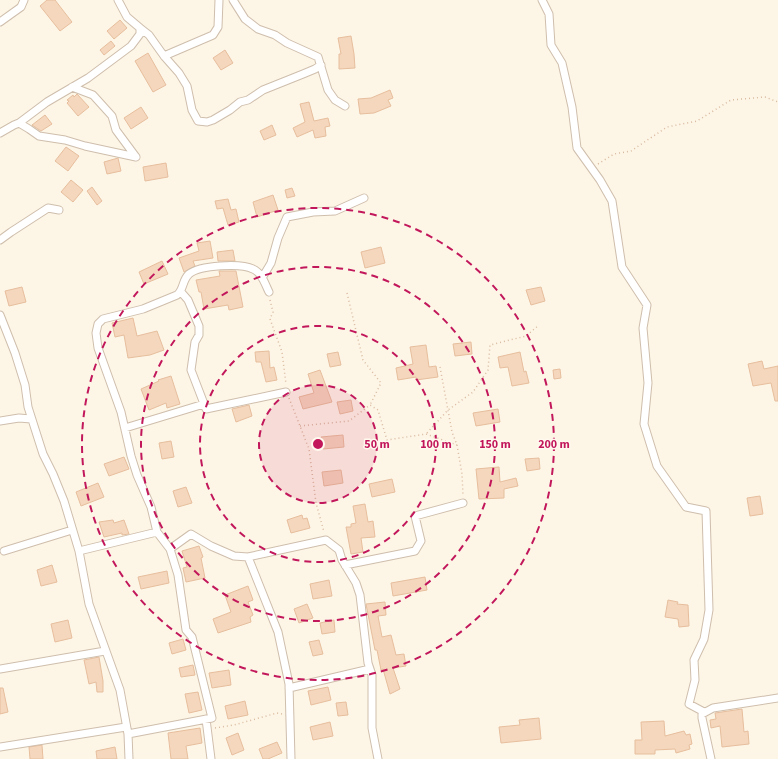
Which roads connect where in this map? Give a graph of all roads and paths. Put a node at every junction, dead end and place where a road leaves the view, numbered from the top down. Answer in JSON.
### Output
{"nodes":[{"id":1,"x":24,"y":0,"type":"edge"},
{"id":2,"x":118,"y":0,"type":"edge"},
{"id":3,"x":220,"y":0,"type":"edge"},
{"id":4,"x":233,"y":0,"type":"edge"},
{"id":5,"x":542,"y":0,"type":"edge"},
{"id":6,"x":0,"y":22,"type":"edge"},
{"id":7,"x":140,"y":28,"type":"junction"},
{"id":8,"x":164,"y":56,"type":"junction"},
{"id":9,"x":321,"y":64,"type":"junction"},
{"id":10,"x":72,"y":87,"type":"junction"},
{"id":11,"x":778,"y":102,"type":"edge"},
{"id":12,"x":345,"y":106,"type":"dead end"},
{"id":13,"x":19,"y":123,"type":"junction"},
{"id":14,"x":0,"y":133,"type":"edge"},
{"id":15,"x":592,"y":168,"type":"junction"},
{"id":16,"x":364,"y":198,"type":"dead end"},
{"id":17,"x":59,"y":210,"type":"dead end"},
{"id":18,"x":0,"y":240,"type":"edge"},
{"id":19,"x":262,"y":278,"type":"junction"},
{"id":20,"x":181,"y":292,"type":"junction"},
{"id":21,"x":268,"y":292,"type":"joint"},
{"id":22,"x":347,"y":293,"type":"dead end"},
{"id":23,"x":0,"y":315,"type":"edge"},
{"id":24,"x":539,"y":324,"type":"dead end"},
{"id":25,"x":440,"y":367,"type":"dead end"},
{"id":26,"x":286,"y":392,"type":"junction"},
{"id":27,"x":204,"y":404,"type":"junction"},
{"id":28,"x":370,"y":405,"type":"junction"},
{"id":29,"x":448,"y":410,"type":"junction"},
{"id":30,"x":31,"y":419,"type":"junction"},
{"id":31,"x":0,"y":421,"type":"edge"},
{"id":32,"x":300,"y":426,"type":"junction"},
{"id":33,"x":125,"y":428,"type":"junction"},
{"id":34,"x":426,"y":434,"type":"junction"},
{"id":35,"x":457,"y":445,"type":"junction"},
{"id":36,"x":463,"y":503,"type":"joint"},
{"id":37,"x":72,"y":530,"type":"junction"},
{"id":38,"x":157,"y":532,"type":"junction"},
{"id":39,"x":326,"y":540,"type":"junction"},
{"id":40,"x":170,"y":549,"type":"junction"},
{"id":41,"x":4,"y":551,"type":"dead end"},
{"id":42,"x":79,"y":551,"type":"junction"},
{"id":43,"x":248,"y":557,"type":"junction"},
{"id":44,"x":345,"y":565,"type":"junction"},
{"id":45,"x":106,"y":651,"type":"junction"},
{"id":46,"x":0,"y":669,"type":"edge"},
{"id":47,"x":370,"y":669,"type":"junction"},
{"id":48,"x":289,"y":688,"type":"junction"},
{"id":49,"x":778,"y":698,"type":"edge"},
{"id":50,"x":704,"y":712,"type":"junction"},
{"id":51,"x":289,"y":714,"type":"junction"},
{"id":52,"x":206,"y":719,"type":"junction"},
{"id":53,"x":208,"y":729,"type":"junction"},
{"id":54,"x":127,"y":730,"type":"junction"},
{"id":55,"x":0,"y":747,"type":"edge"},
{"id":56,"x":129,"y":759,"type":"edge"},
{"id":57,"x":211,"y":759,"type":"edge"},
{"id":58,"x":291,"y":759,"type":"edge"},
{"id":59,"x":378,"y":759,"type":"edge"},
{"id":60,"x":711,"y":759,"type":"edge"}],
"edges":[{"from":1,"to":6,"type":"street"},
{"from":2,"to":7,"type":"street"},
{"from":3,"to":8,"type":"street"},
{"from":4,"to":9,"type":"street"},
{"from":5,"to":15,"type":"street"},
{"from":7,"to":8,"type":"street"},
{"from":7,"to":10,"type":"street"},
{"from":8,"to":9,"type":"street"},
{"from":9,"to":12,"type":"street"},
{"from":10,"to":13,"type":"street"},
{"from":10,"to":13,"type":"street"},
{"from":11,"to":15,"type":"path"},
{"from":13,"to":14,"type":"street"},
{"from":15,"to":50,"type":"street"},
{"from":16,"to":19,"type":"street"},
{"from":17,"to":18,"type":"street"},
{"from":19,"to":20,"type":"street"},
{"from":19,"to":21,"type":"street"},
{"from":20,"to":27,"type":"street"},
{"from":20,"to":33,"type":"street"},
{"from":21,"to":26,"type":"path"},
{"from":22,"to":28,"type":"path"},
{"from":23,"to":30,"type":"street"},
{"from":24,"to":29,"type":"path"},
{"from":25,"to":29,"type":"path"},
{"from":26,"to":27,"type":"street"},
{"from":26,"to":32,"type":"path"},
{"from":27,"to":33,"type":"street"},
{"from":28,"to":32,"type":"path"},
{"from":28,"to":34,"type":"path"},
{"from":29,"to":34,"type":"path"},
{"from":29,"to":35,"type":"path"},
{"from":30,"to":31,"type":"street"},
{"from":30,"to":37,"type":"street"},
{"from":32,"to":39,"type":"path"},
{"from":33,"to":38,"type":"street"},
{"from":34,"to":35,"type":"path"},
{"from":35,"to":36,"type":"path"},
{"from":36,"to":44,"type":"street"},
{"from":37,"to":41,"type":"street"},
{"from":37,"to":42,"type":"street"},
{"from":38,"to":40,"type":"street"},
{"from":38,"to":42,"type":"street"},
{"from":39,"to":43,"type":"street"},
{"from":39,"to":44,"type":"street"},
{"from":40,"to":43,"type":"street"},
{"from":40,"to":52,"type":"street"},
{"from":42,"to":45,"type":"street"},
{"from":43,"to":48,"type":"street"},
{"from":44,"to":47,"type":"street"},
{"from":45,"to":46,"type":"street"},
{"from":45,"to":54,"type":"street"},
{"from":47,"to":48,"type":"street"},
{"from":47,"to":59,"type":"street"},
{"from":48,"to":51,"type":"street"},
{"from":49,"to":50,"type":"street"},
{"from":50,"to":60,"type":"street"},
{"from":51,"to":53,"type":"path"},
{"from":51,"to":58,"type":"street"},
{"from":52,"to":53,"type":"street"},
{"from":52,"to":54,"type":"street"},
{"from":53,"to":57,"type":"street"},
{"from":54,"to":55,"type":"street"},
{"from":54,"to":56,"type":"street"}]}
